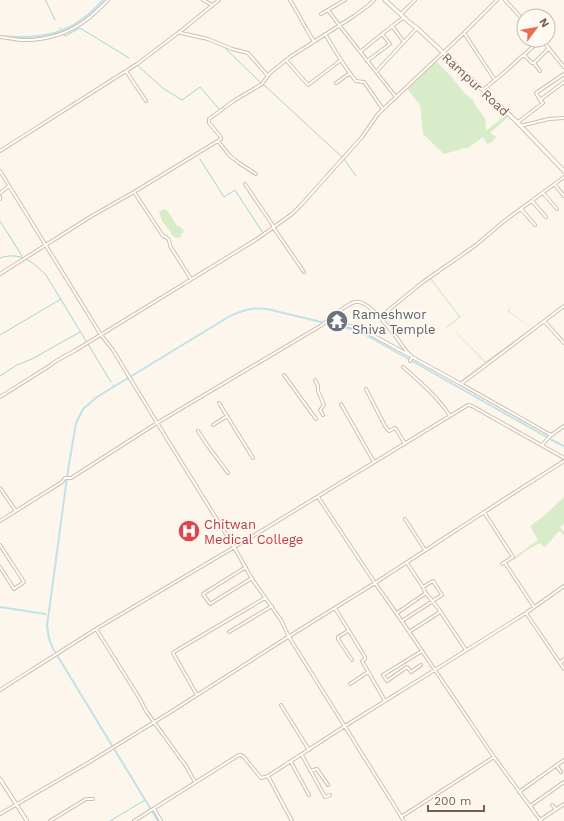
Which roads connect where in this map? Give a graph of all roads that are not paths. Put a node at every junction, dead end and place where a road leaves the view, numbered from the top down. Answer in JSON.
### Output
{"nodes":[{"id":1,"x":108,"y":0,"type":"edge"},
{"id":2,"x":203,"y":0,"type":"edge"},
{"id":3,"x":219,"y":0,"type":"edge"},
{"id":4,"x":290,"y":0,"type":"edge"},
{"id":5,"x":345,"y":0,"type":"edge"},
{"id":6,"x":374,"y":0,"type":"edge"},
{"id":7,"x":385,"y":0,"type":"edge"},
{"id":8,"x":415,"y":0,"type":"edge"},
{"id":9,"x":497,"y":0,"type":"edge"},
{"id":10,"x":505,"y":0,"type":"edge"},
{"id":11,"x":212,"y":5,"type":"junction"},
{"id":12,"x":328,"y":10,"type":"junction"},
{"id":13,"x":516,"y":12,"type":"edge"},
{"id":14,"x":321,"y":14,"type":"dead end"},
{"id":15,"x":402,"y":16,"type":"junction"},
{"id":16,"x":339,"y":25,"type":"junction"},
{"id":17,"x":392,"y":26,"type":"junction"},
{"id":18,"x":417,"y":28,"type":"junction"},
{"id":19,"x":179,"y":32,"type":"junction"},
{"id":20,"x":464,"y":33,"type":"junction"},
{"id":21,"x":325,"y":34,"type":"junction"},
{"id":22,"x":382,"y":34,"type":"junction"},
{"id":23,"x":0,"y":37,"type":"edge"},
{"id":24,"x":314,"y":41,"type":"junction"},
{"id":25,"x":404,"y":42,"type":"junction"},
{"id":26,"x":532,"y":48,"type":"edge"},
{"id":27,"x":549,"y":48,"type":"joint"},
{"id":28,"x":360,"y":52,"type":"junction"},
{"id":29,"x":443,"y":52,"type":"junction"},
{"id":30,"x":523,"y":56,"type":"junction"},
{"id":31,"x":286,"y":60,"type":"junction"},
{"id":32,"x":341,"y":60,"type":"junction"},
{"id":33,"x":367,"y":61,"type":"junction"},
{"id":34,"x":534,"y":63,"type":"junction"},
{"id":35,"x":564,"y":67,"type":"edge"},
{"id":36,"x":126,"y":71,"type":"junction"},
{"id":37,"x":540,"y":71,"type":"dead end"},
{"id":38,"x":376,"y":72,"type":"junction"},
{"id":39,"x":350,"y":73,"type":"junction"},
{"id":40,"x":564,"y":74,"type":"edge"},
{"id":41,"x":268,"y":76,"type":"junction"},
{"id":42,"x":495,"y":80,"type":"junction"},
{"id":43,"x":564,"y":82,"type":"edge"},
{"id":44,"x":336,"y":83,"type":"dead end"},
{"id":45,"x":483,"y":90,"type":"junction"},
{"id":46,"x":396,"y":97,"type":"junction"},
{"id":47,"x":540,"y":100,"type":"junction"},
{"id":48,"x":146,"y":101,"type":"dead end"},
{"id":49,"x":383,"y":109,"type":"junction"},
{"id":50,"x":564,"y":118,"type":"edge"},
{"id":51,"x":519,"y":124,"type":"junction"},
{"id":52,"x":218,"y":141,"type":"junction"},
{"id":53,"x":0,"y":151,"type":"edge"},
{"id":54,"x":0,"y":171,"type":"edge"},
{"id":55,"x":564,"y":171,"type":"edge"},
{"id":56,"x":256,"y":174,"type":"dead end"},
{"id":57,"x":564,"y":177,"type":"edge"},
{"id":58,"x":244,"y":184,"type":"dead end"},
{"id":59,"x":554,"y":185,"type":"junction"},
{"id":60,"x":9,"y":186,"type":"junction"},
{"id":61,"x":0,"y":192,"type":"edge"},
{"id":62,"x":134,"y":192,"type":"junction"},
{"id":63,"x":543,"y":193,"type":"junction"},
{"id":64,"x":564,"y":196,"type":"edge"},
{"id":65,"x":532,"y":201,"type":"junction"},
{"id":66,"x":521,"y":209,"type":"junction"},
{"id":67,"x":557,"y":209,"type":"dead end"},
{"id":68,"x":546,"y":217,"type":"dead end"},
{"id":69,"x":535,"y":226,"type":"dead end"},
{"id":70,"x":274,"y":227,"type":"junction"},
{"id":71,"x":45,"y":245,"type":"junction"},
{"id":72,"x":304,"y":272,"type":"dead end"},
{"id":73,"x":0,"y":274,"type":"edge"},
{"id":74,"x":191,"y":279,"type":"junction"},
{"id":75,"x":564,"y":306,"type":"edge"},
{"id":76,"x":380,"y":317,"type":"junction"},
{"id":77,"x":327,"y":321,"type":"junction"},
{"id":78,"x":544,"y":321,"type":"junction"},
{"id":79,"x":101,"y":334,"type":"junction"},
{"id":80,"x":564,"y":343,"type":"edge"},
{"id":81,"x":412,"y":357,"type":"junction"},
{"id":82,"x":410,"y":361,"type":"dead end"},
{"id":83,"x":403,"y":367,"type":"dead end"},
{"id":84,"x":284,"y":376,"type":"dead end"},
{"id":85,"x":315,"y":380,"type":"dead end"},
{"id":86,"x":461,"y":384,"type":"junction"},
{"id":87,"x":366,"y":389,"type":"dead end"},
{"id":88,"x":0,"y":397,"type":"edge"},
{"id":89,"x":219,"y":403,"type":"dead end"},
{"id":90,"x":341,"y":404,"type":"dead end"},
{"id":91,"x":323,"y":415,"type":"dead end"},
{"id":92,"x":227,"y":416,"type":"junction"},
{"id":93,"x":450,"y":416,"type":"junction"},
{"id":94,"x":316,"y":420,"type":"dead end"},
{"id":95,"x":157,"y":423,"type":"junction"},
{"id":96,"x":213,"y":425,"type":"dead end"},
{"id":97,"x":564,"y":426,"type":"edge"},
{"id":98,"x":198,"y":431,"type":"dead end"},
{"id":99,"x":551,"y":435,"type":"junction"},
{"id":100,"x":405,"y":444,"type":"junction"},
{"id":101,"x":542,"y":445,"type":"junction"},
{"id":102,"x":253,"y":458,"type":"dead end"},
{"id":103,"x":564,"y":458,"type":"edge"},
{"id":104,"x":564,"y":461,"type":"edge"},
{"id":105,"x":374,"y":463,"type":"junction"},
{"id":106,"x":228,"y":473,"type":"dead end"},
{"id":107,"x":0,"y":488,"type":"edge"},
{"id":108,"x":318,"y":497,"type":"junction"},
{"id":109,"x":16,"y":511,"type":"junction"},
{"id":110,"x":484,"y":512,"type":"junction"},
{"id":111,"x":405,"y":519,"type":"dead end"},
{"id":112,"x":0,"y":521,"type":"edge"},
{"id":113,"x":0,"y":545,"type":"edge"},
{"id":114,"x":234,"y":547,"type":"junction"},
{"id":115,"x":425,"y":550,"type":"junction"},
{"id":116,"x":406,"y":562,"type":"junction"},
{"id":117,"x":0,"y":567,"type":"edge"},
{"id":118,"x":246,"y":568,"type":"junction"},
{"id":119,"x":252,"y":578,"type":"junction"},
{"id":120,"x":375,"y":583,"type":"junction"},
{"id":121,"x":564,"y":586,"type":"edge"},
{"id":122,"x":423,"y":587,"type":"junction"},
{"id":123,"x":426,"y":593,"type":"junction"},
{"id":124,"x":265,"y":598,"type":"junction"},
{"id":125,"x":432,"y":602,"type":"junction"},
{"id":126,"x":272,"y":606,"type":"junction"},
{"id":127,"x":534,"y":607,"type":"junction"},
{"id":128,"x":335,"y":608,"type":"junction"},
{"id":129,"x":440,"y":611,"type":"junction"},
{"id":130,"x":396,"y":613,"type":"junction"},
{"id":131,"x":526,"y":613,"type":"junction"},
{"id":132,"x":402,"y":621,"type":"junction"},
{"id":133,"x":96,"y":630,"type":"junction"},
{"id":134,"x":348,"y":631,"type":"junction"},
{"id":135,"x":229,"y":632,"type":"dead end"},
{"id":136,"x":409,"y":632,"type":"junction"},
{"id":137,"x":289,"y":637,"type":"junction"},
{"id":138,"x":466,"y":650,"type":"junction"},
{"id":139,"x":422,"y":651,"type":"junction"},
{"id":140,"x":564,"y":659,"type":"edge"},
{"id":141,"x":352,"y":660,"type":"dead end"},
{"id":142,"x":560,"y":663,"type":"junction"},
{"id":143,"x":421,"y":665,"type":"dead end"},
{"id":144,"x":564,"y":669,"type":"edge"},
{"id":145,"x":435,"y":670,"type":"junction"},
{"id":146,"x":368,"y":672,"type":"junction"},
{"id":147,"x":350,"y":684,"type":"dead end"},
{"id":148,"x":0,"y":690,"type":"edge"},
{"id":149,"x":197,"y":695,"type":"junction"},
{"id":150,"x":385,"y":702,"type":"junction"},
{"id":151,"x":281,"y":705,"type":"dead end"},
{"id":152,"x":154,"y":722,"type":"junction"},
{"id":153,"x":345,"y":726,"type":"junction"},
{"id":154,"x":309,"y":750,"type":"junction"},
{"id":155,"x":302,"y":755,"type":"junction"},
{"id":156,"x":494,"y":758,"type":"junction"},
{"id":157,"x":564,"y":760,"type":"edge"},
{"id":158,"x":291,"y":762,"type":"junction"},
{"id":159,"x":556,"y":765,"type":"junction"},
{"id":160,"x":310,"y":771,"type":"junction"},
{"id":161,"x":561,"y":772,"type":"dead end"},
{"id":162,"x":268,"y":776,"type":"junction"},
{"id":163,"x":0,"y":779,"type":"edge"},
{"id":164,"x":195,"y":782,"type":"junction"},
{"id":165,"x":564,"y":782,"type":"edge"},
{"id":166,"x":328,"y":785,"type":"dead end"},
{"id":167,"x":519,"y":792,"type":"junction"},
{"id":168,"x":309,"y":795,"type":"dead end"},
{"id":169,"x":330,"y":795,"type":"dead end"},
{"id":170,"x":93,"y":799,"type":"dead end"},
{"id":171,"x":16,"y":804,"type":"junction"},
{"id":172,"x":564,"y":804,"type":"edge"},
{"id":173,"x":552,"y":805,"type":"dead end"},
{"id":174,"x":530,"y":806,"type":"junction"},
{"id":175,"x":556,"y":809,"type":"junction"},
{"id":176,"x":152,"y":810,"type":"junction"},
{"id":177,"x":0,"y":814,"type":"edge"},
{"id":178,"x":401,"y":817,"type":"junction"},
{"id":179,"x":27,"y":821,"type":"edge"},
{"id":180,"x":50,"y":821,"type":"edge"},
{"id":181,"x":134,"y":821,"type":"edge"},
{"id":182,"x":161,"y":821,"type":"edge"},
{"id":183,"x":292,"y":821,"type":"edge"},
{"id":184,"x":404,"y":821,"type":"edge"},
{"id":185,"x":541,"y":821,"type":"edge"}],
"edges":[{"from":1,"to":23,"type":"street"},
{"from":2,"to":11,"type":"street"},
{"from":3,"to":11,"type":"street"},
{"from":4,"to":24,"type":"street"},
{"from":5,"to":12,"type":"street"},
{"from":6,"to":16,"type":"street"},
{"from":7,"to":15,"type":"main road","name":"Rampur Road"},
{"from":8,"to":15,"type":"street"},
{"from":9,"to":20,"type":"street"},
{"from":10,"to":13,"type":"street"},
{"from":11,"to":19,"type":"street"},
{"from":12,"to":14,"type":"street"},
{"from":12,"to":16,"type":"street"},
{"from":15,"to":17,"type":"street"},
{"from":15,"to":18,"type":"main road","name":"Rampur Road"},
{"from":16,"to":21,"type":"street"},
{"from":16,"to":28,"type":"street"},
{"from":17,"to":22,"type":"street"},
{"from":17,"to":25,"type":"street"},
{"from":18,"to":25,"type":"street"},
{"from":18,"to":29,"type":"main road","name":"Rampur Road"},
{"from":19,"to":36,"type":"street"},
{"from":19,"to":41,"type":"street"},
{"from":20,"to":29,"type":"street"},
{"from":20,"to":42,"type":"street"},
{"from":21,"to":24,"type":"street"},
{"from":21,"to":32,"type":"street"},
{"from":22,"to":28,"type":"street"},
{"from":22,"to":33,"type":"street"},
{"from":24,"to":31,"type":"street"},
{"from":25,"to":38,"type":"street"},
{"from":26,"to":30,"type":"street"},
{"from":27,"to":34,"type":"street"},
{"from":27,"to":35,"type":"street"},
{"from":28,"to":33,"type":"street"},
{"from":29,"to":45,"type":"main road","name":"Rampur Road"},
{"from":29,"to":46,"type":"street"},
{"from":30,"to":34,"type":"street"},
{"from":30,"to":42,"type":"street"},
{"from":31,"to":32,"type":"street"},
{"from":31,"to":41,"type":"street"},
{"from":32,"to":39,"type":"street"},
{"from":33,"to":38,"type":"street"},
{"from":34,"to":37,"type":"street"},
{"from":36,"to":48,"type":"street"},
{"from":36,"to":53,"type":"street"},
{"from":38,"to":46,"type":"street"},
{"from":39,"to":44,"type":"street"},
{"from":39,"to":49,"type":"street"},
{"from":40,"to":47,"type":"street"},
{"from":41,"to":52,"type":"street"},
{"from":42,"to":45,"type":"street"},
{"from":43,"to":47,"type":"street"},
{"from":45,"to":51,"type":"main road","name":"Rampur Road"},
{"from":46,"to":49,"type":"street"},
{"from":47,"to":51,"type":"street"},
{"from":49,"to":70,"type":"street"},
{"from":50,"to":51,"type":"street"},
{"from":51,"to":55,"type":"main road","name":"Rampur Road"},
{"from":52,"to":56,"type":"street"},
{"from":52,"to":62,"type":"street"},
{"from":54,"to":60,"type":"street"},
{"from":57,"to":59,"type":"street"},
{"from":58,"to":70,"type":"street"},
{"from":59,"to":63,"type":"street"},
{"from":59,"to":64,"type":"street"},
{"from":60,"to":61,"type":"street"},
{"from":60,"to":71,"type":"street"},
{"from":62,"to":71,"type":"street"},
{"from":62,"to":74,"type":"street"},
{"from":63,"to":65,"type":"street"},
{"from":63,"to":67,"type":"street"},
{"from":65,"to":66,"type":"street"},
{"from":65,"to":68,"type":"street"},
{"from":66,"to":69,"type":"street"},
{"from":66,"to":76,"type":"street"},
{"from":70,"to":72,"type":"street"},
{"from":70,"to":74,"type":"street"},
{"from":71,"to":73,"type":"street"},
{"from":71,"to":79,"type":"street"},
{"from":74,"to":79,"type":"street"},
{"from":75,"to":78,"type":"street"},
{"from":76,"to":77,"type":"street"},
{"from":76,"to":81,"type":"street"},
{"from":77,"to":81,"type":"street"},
{"from":77,"to":95,"type":"street"},
{"from":78,"to":80,"type":"street"},
{"from":78,"to":86,"type":"street"},
{"from":79,"to":88,"type":"street"},
{"from":79,"to":95,"type":"street"},
{"from":81,"to":82,"type":"street"},
{"from":81,"to":86,"type":"street"},
{"from":83,"to":93,"type":"street"},
{"from":84,"to":94,"type":"street"},
{"from":85,"to":91,"type":"street"},
{"from":86,"to":99,"type":"street"},
{"from":87,"to":100,"type":"street"},
{"from":89,"to":92,"type":"street"},
{"from":90,"to":105,"type":"street"},
{"from":92,"to":96,"type":"street"},
{"from":92,"to":102,"type":"street"},
{"from":93,"to":100,"type":"street"},
{"from":93,"to":101,"type":"street"},
{"from":95,"to":109,"type":"street"},
{"from":95,"to":114,"type":"street"},
{"from":97,"to":99,"type":"street"},
{"from":98,"to":106,"type":"street"},
{"from":99,"to":101,"type":"street"},
{"from":100,"to":105,"type":"street"},
{"from":101,"to":103,"type":"street"},
{"from":104,"to":110,"type":"street"},
{"from":105,"to":108,"type":"street"},
{"from":107,"to":109,"type":"street"},
{"from":108,"to":114,"type":"street"},
{"from":108,"to":120,"type":"street"},
{"from":109,"to":112,"type":"street"},
{"from":110,"to":115,"type":"street"},
{"from":110,"to":127,"type":"street"},
{"from":111,"to":115,"type":"street"},
{"from":113,"to":117,"type":"street"},
{"from":114,"to":118,"type":"street"},
{"from":114,"to":133,"type":"street"},
{"from":115,"to":116,"type":"street"},
{"from":116,"to":120,"type":"street"},
{"from":116,"to":122,"type":"street"},
{"from":118,"to":119,"type":"street"},
{"from":118,"to":119,"type":"street"},
{"from":119,"to":124,"type":"street"},
{"from":120,"to":128,"type":"street"},
{"from":120,"to":130,"type":"street"},
{"from":121,"to":127,"type":"street"},
{"from":122,"to":123,"type":"street"},
{"from":122,"to":125,"type":"street"},
{"from":123,"to":125,"type":"street"},
{"from":123,"to":130,"type":"street"},
{"from":124,"to":126,"type":"street"},
{"from":124,"to":149,"type":"street"},
{"from":125,"to":129,"type":"street"},
{"from":125,"to":132,"type":"street"},
{"from":126,"to":135,"type":"street"},
{"from":126,"to":137,"type":"street"},
{"from":127,"to":131,"type":"street"},
{"from":128,"to":134,"type":"street"},
{"from":128,"to":137,"type":"street"},
{"from":129,"to":136,"type":"street"},
{"from":129,"to":138,"type":"street"},
{"from":130,"to":132,"type":"street"},
{"from":131,"to":138,"type":"street"},
{"from":131,"to":142,"type":"street"},
{"from":132,"to":136,"type":"street"},
{"from":133,"to":148,"type":"street"},
{"from":133,"to":152,"type":"street"},
{"from":134,"to":141,"type":"street"},
{"from":134,"to":146,"type":"street"},
{"from":136,"to":139,"type":"street"},
{"from":137,"to":149,"type":"street"},
{"from":137,"to":153,"type":"street"},
{"from":138,"to":145,"type":"street"},
{"from":139,"to":143,"type":"street"},
{"from":139,"to":145,"type":"street"},
{"from":140,"to":142,"type":"street"},
{"from":142,"to":144,"type":"street"},
{"from":145,"to":150,"type":"street"},
{"from":145,"to":156,"type":"street"},
{"from":146,"to":147,"type":"street"},
{"from":146,"to":150,"type":"street"},
{"from":149,"to":152,"type":"street"},
{"from":150,"to":153,"type":"street"},
{"from":151,"to":154,"type":"street"},
{"from":152,"to":164,"type":"street"},
{"from":152,"to":171,"type":"street"},
{"from":153,"to":154,"type":"street"},
{"from":153,"to":178,"type":"street"},
{"from":154,"to":155,"type":"street"},
{"from":155,"to":158,"type":"street"},
{"from":155,"to":160,"type":"street"},
{"from":156,"to":167,"type":"street"},
{"from":156,"to":178,"type":"street"},
{"from":157,"to":159,"type":"street"},
{"from":158,"to":162,"type":"street"},
{"from":158,"to":168,"type":"street"},
{"from":159,"to":161,"type":"street"},
{"from":159,"to":167,"type":"street"},
{"from":160,"to":166,"type":"street"},
{"from":160,"to":169,"type":"street"},
{"from":162,"to":164,"type":"street"},
{"from":162,"to":183,"type":"street"},
{"from":163,"to":171,"type":"street"},
{"from":164,"to":176,"type":"street"},
{"from":165,"to":174,"type":"street"},
{"from":167,"to":174,"type":"street"},
{"from":170,"to":180,"type":"street"},
{"from":171,"to":177,"type":"street"},
{"from":171,"to":179,"type":"street"},
{"from":172,"to":175,"type":"street"},
{"from":173,"to":175,"type":"street"},
{"from":174,"to":185,"type":"street"},
{"from":175,"to":185,"type":"street"},
{"from":176,"to":181,"type":"street"},
{"from":176,"to":182,"type":"street"},
{"from":178,"to":184,"type":"street"}]}
